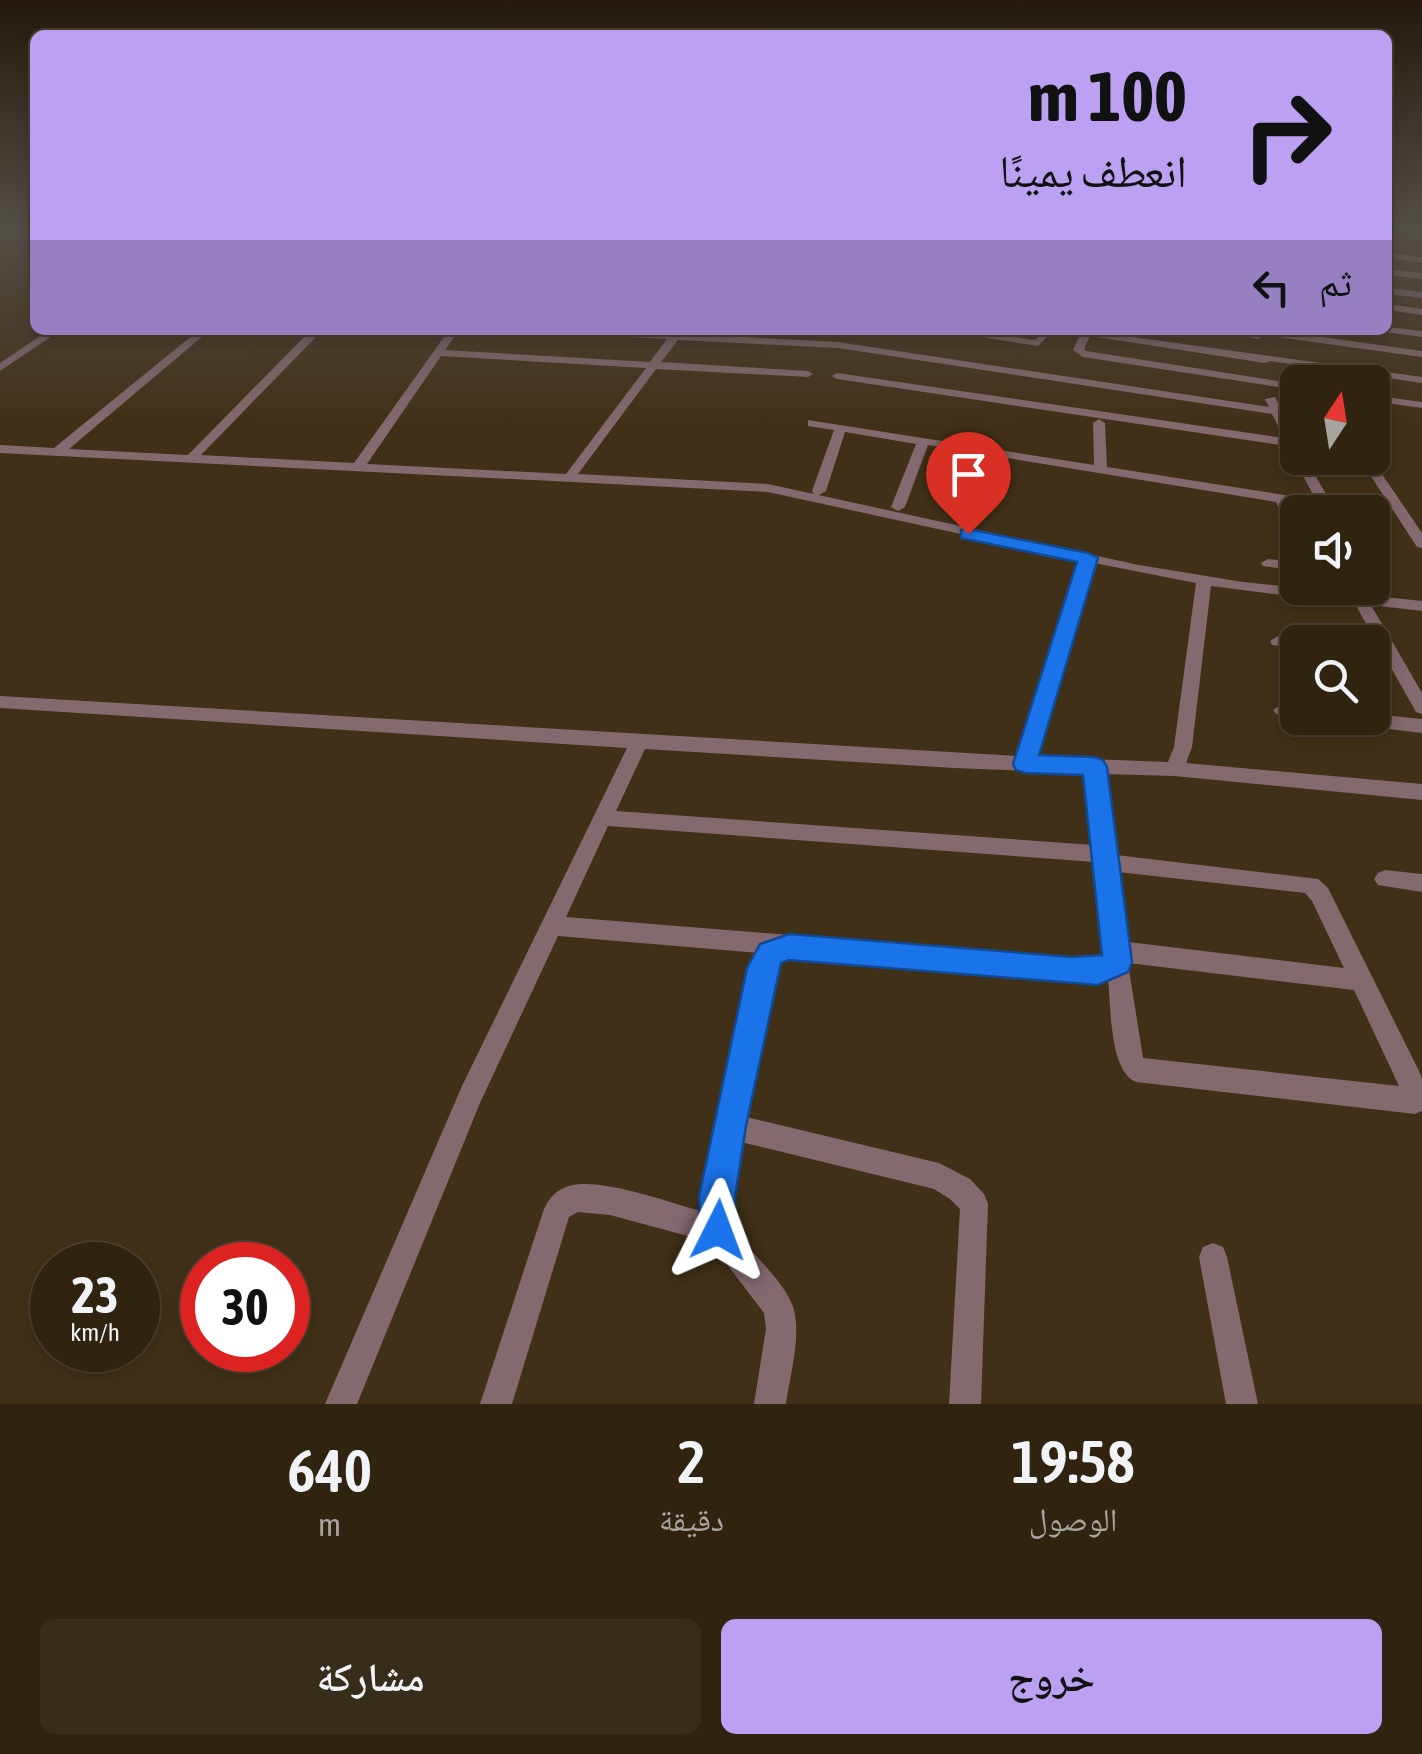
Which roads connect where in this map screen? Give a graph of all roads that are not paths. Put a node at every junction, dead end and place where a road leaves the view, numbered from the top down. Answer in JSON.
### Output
{"nodes":[{"id":1,"x":1392,"y":308,"type":"edge"},
{"id":2,"x":1422,"y":312,"type":"edge"},
{"id":3,"x":1392,"y":330,"type":"edge"},
{"id":4,"x":1422,"y":334,"type":"edge"},
{"id":5,"x":49,"y":335,"type":"edge"},
{"id":6,"x":199,"y":335,"type":"edge"},
{"id":7,"x":311,"y":335,"type":"edge"},
{"id":8,"x":450,"y":335,"type":"edge"},
{"id":9,"x":655,"y":335,"type":"edge"},
{"id":10,"x":979,"y":335,"type":"edge"},
{"id":11,"x":1045,"y":335,"type":"edge"},
{"id":12,"x":1084,"y":335,"type":"edge"},
{"id":13,"x":1112,"y":335,"type":"edge"},
{"id":14,"x":1258,"y":335,"type":"edge"},
{"id":15,"x":1274,"y":335,"type":"edge"},
{"id":16,"x":675,"y":336,"type":"junction"},
{"id":17,"x":437,"y":353,"type":"junction"},
{"id":18,"x":1422,"y":354,"type":"edge"},
{"id":19,"x":1264,"y":358,"type":"junction"},
{"id":20,"x":654,"y":365,"type":"junction"},
{"id":21,"x":0,"y":368,"type":"edge"},
{"id":22,"x":808,"y":374,"type":"dead end"},
{"id":23,"x":837,"y":376,"type":"dead end"},
{"id":24,"x":1422,"y":380,"type":"edge"},
{"id":25,"x":1267,"y":383,"type":"junction"},
{"id":26,"x":1280,"y":385,"type":"edge"},
{"id":27,"x":1390,"y":401,"type":"edge"},
{"id":28,"x":1422,"y":405,"type":"edge"},
{"id":29,"x":1275,"y":410,"type":"junction"},
{"id":30,"x":1280,"y":421,"type":"edge"},
{"id":31,"x":812,"y":423,"type":"dead end"},
{"id":32,"x":1099,"y":423,"type":"dead end"},
{"id":33,"x":840,"y":427,"type":"junction"},
{"id":34,"x":924,"y":440,"type":"junction"},
{"id":35,"x":1280,"y":442,"type":"edge"},
{"id":36,"x":3,"y":452,"type":"edge"},
{"id":37,"x":57,"y":452,"type":"junction"},
{"id":38,"x":191,"y":459,"type":"junction"},
{"id":39,"x":358,"y":466,"type":"junction"},
{"id":40,"x":1101,"y":469,"type":"junction"},
{"id":41,"x":1376,"y":475,"type":"edge"},
{"id":42,"x":570,"y":476,"type":"junction"},
{"id":43,"x":818,"y":491,"type":"dead end"},
{"id":44,"x":1280,"y":498,"type":"edge"},
{"id":45,"x":898,"y":507,"type":"dead end"},
{"id":46,"x":1422,"y":544,"type":"edge"},
{"id":47,"x":1088,"y":558,"type":"junction"},
{"id":48,"x":1268,"y":563,"type":"dead end"},
{"id":49,"x":1280,"y":565,"type":"edge"},
{"id":50,"x":1204,"y":580,"type":"junction"},
{"id":51,"x":1280,"y":590,"type":"edge"},
{"id":52,"x":1390,"y":603,"type":"edge"},
{"id":53,"x":1422,"y":606,"type":"edge"},
{"id":54,"x":1390,"y":664,"type":"edge"},
{"id":55,"x":0,"y":702,"type":"edge"},
{"id":56,"x":1422,"y":708,"type":"edge"},
{"id":57,"x":1390,"y":723,"type":"edge"},
{"id":58,"x":1422,"y":726,"type":"edge"},
{"id":59,"x":638,"y":742,"type":"junction"},
{"id":60,"x":1025,"y":764,"type":"junction"},
{"id":61,"x":1094,"y":767,"type":"junction"},
{"id":62,"x":1174,"y":769,"type":"junction"},
{"id":63,"x":1422,"y":792,"type":"edge"},
{"id":64,"x":602,"y":818,"type":"junction"},
{"id":65,"x":1105,"y":858,"type":"junction"},
{"id":66,"x":1385,"y":879,"type":"dead end"},
{"id":67,"x":1422,"y":883,"type":"edge"},
{"id":68,"x":552,"y":926,"type":"junction"},
{"id":69,"x":789,"y":947,"type":"junction"},
{"id":70,"x":1117,"y":956,"type":"junction"},
{"id":71,"x":1358,"y":980,"type":"junction"},
{"id":72,"x":730,"y":1126,"type":"junction"},
{"id":73,"x":718,"y":1230,"type":"junction"},
{"id":74,"x":1213,"y":1256,"type":"dead end"},
{"id":75,"x":342,"y":1404,"type":"edge"},
{"id":76,"x":496,"y":1404,"type":"edge"},
{"id":77,"x":770,"y":1404,"type":"edge"},
{"id":78,"x":965,"y":1404,"type":"edge"},
{"id":79,"x":1242,"y":1404,"type":"edge"}],
"edges":[{"from":1,"to":2,"type":"street"},
{"from":3,"to":4,"type":"street"},
{"from":5,"to":21,"type":"street"},
{"from":6,"to":37,"type":"street"},
{"from":7,"to":38,"type":"street"},
{"from":8,"to":17,"type":"street"},
{"from":9,"to":16,"type":"street"},
{"from":10,"to":11,"type":"street"},
{"from":12,"to":25,"type":"street"},
{"from":13,"to":19,"type":"street"},
{"from":14,"to":19,"type":"street"},
{"from":15,"to":18,"type":"street"},
{"from":16,"to":20,"type":"street"},
{"from":16,"to":29,"type":"street"},
{"from":17,"to":20,"type":"street"},
{"from":17,"to":39,"type":"street"},
{"from":19,"to":24,"type":"street"},
{"from":19,"to":25,"type":"street"},
{"from":20,"to":22,"type":"street"},
{"from":20,"to":42,"type":"street"},
{"from":23,"to":35,"type":"street"},
{"from":25,"to":26,"type":"street"},
{"from":25,"to":29,"type":"street"},
{"from":27,"to":28,"type":"street"},
{"from":29,"to":30,"type":"street"},
{"from":31,"to":33,"type":"street"},
{"from":32,"to":40,"type":"street"},
{"from":33,"to":34,"type":"street"},
{"from":33,"to":43,"type":"street"},
{"from":34,"to":40,"type":"street"},
{"from":34,"to":45,"type":"street"},
{"from":36,"to":37,"type":"street"},
{"from":37,"to":38,"type":"street"},
{"from":38,"to":39,"type":"street"},
{"from":39,"to":42,"type":"street"},
{"from":40,"to":44,"type":"street"},
{"from":41,"to":46,"type":"street"},
{"from":42,"to":47,"type":"street"},
{"from":47,"to":50,"type":"street"},
{"from":47,"to":60,"type":"street"},
{"from":48,"to":49,"type":"street"},
{"from":50,"to":51,"type":"street"},
{"from":50,"to":62,"type":"street"},
{"from":52,"to":53,"type":"street"},
{"from":54,"to":56,"type":"street"},
{"from":55,"to":59,"type":"street"},
{"from":57,"to":58,"type":"street"},
{"from":59,"to":60,"type":"street"},
{"from":59,"to":64,"type":"street"},
{"from":60,"to":61,"type":"street"},
{"from":61,"to":62,"type":"street"},
{"from":61,"to":65,"type":"street"},
{"from":62,"to":63,"type":"street"},
{"from":64,"to":65,"type":"street"},
{"from":64,"to":68,"type":"street"},
{"from":65,"to":70,"type":"street"},
{"from":65,"to":71,"type":"street"},
{"from":66,"to":67,"type":"street"},
{"from":68,"to":69,"type":"street"},
{"from":68,"to":75,"type":"street"},
{"from":69,"to":70,"type":"street"},
{"from":69,"to":72,"type":"street"},
{"from":70,"to":71,"type":"street"},
{"from":70,"to":71,"type":"street"},
{"from":72,"to":73,"type":"street"},
{"from":72,"to":78,"type":"street"},
{"from":73,"to":76,"type":"street"},
{"from":73,"to":77,"type":"street"},
{"from":74,"to":79,"type":"street"}]}
